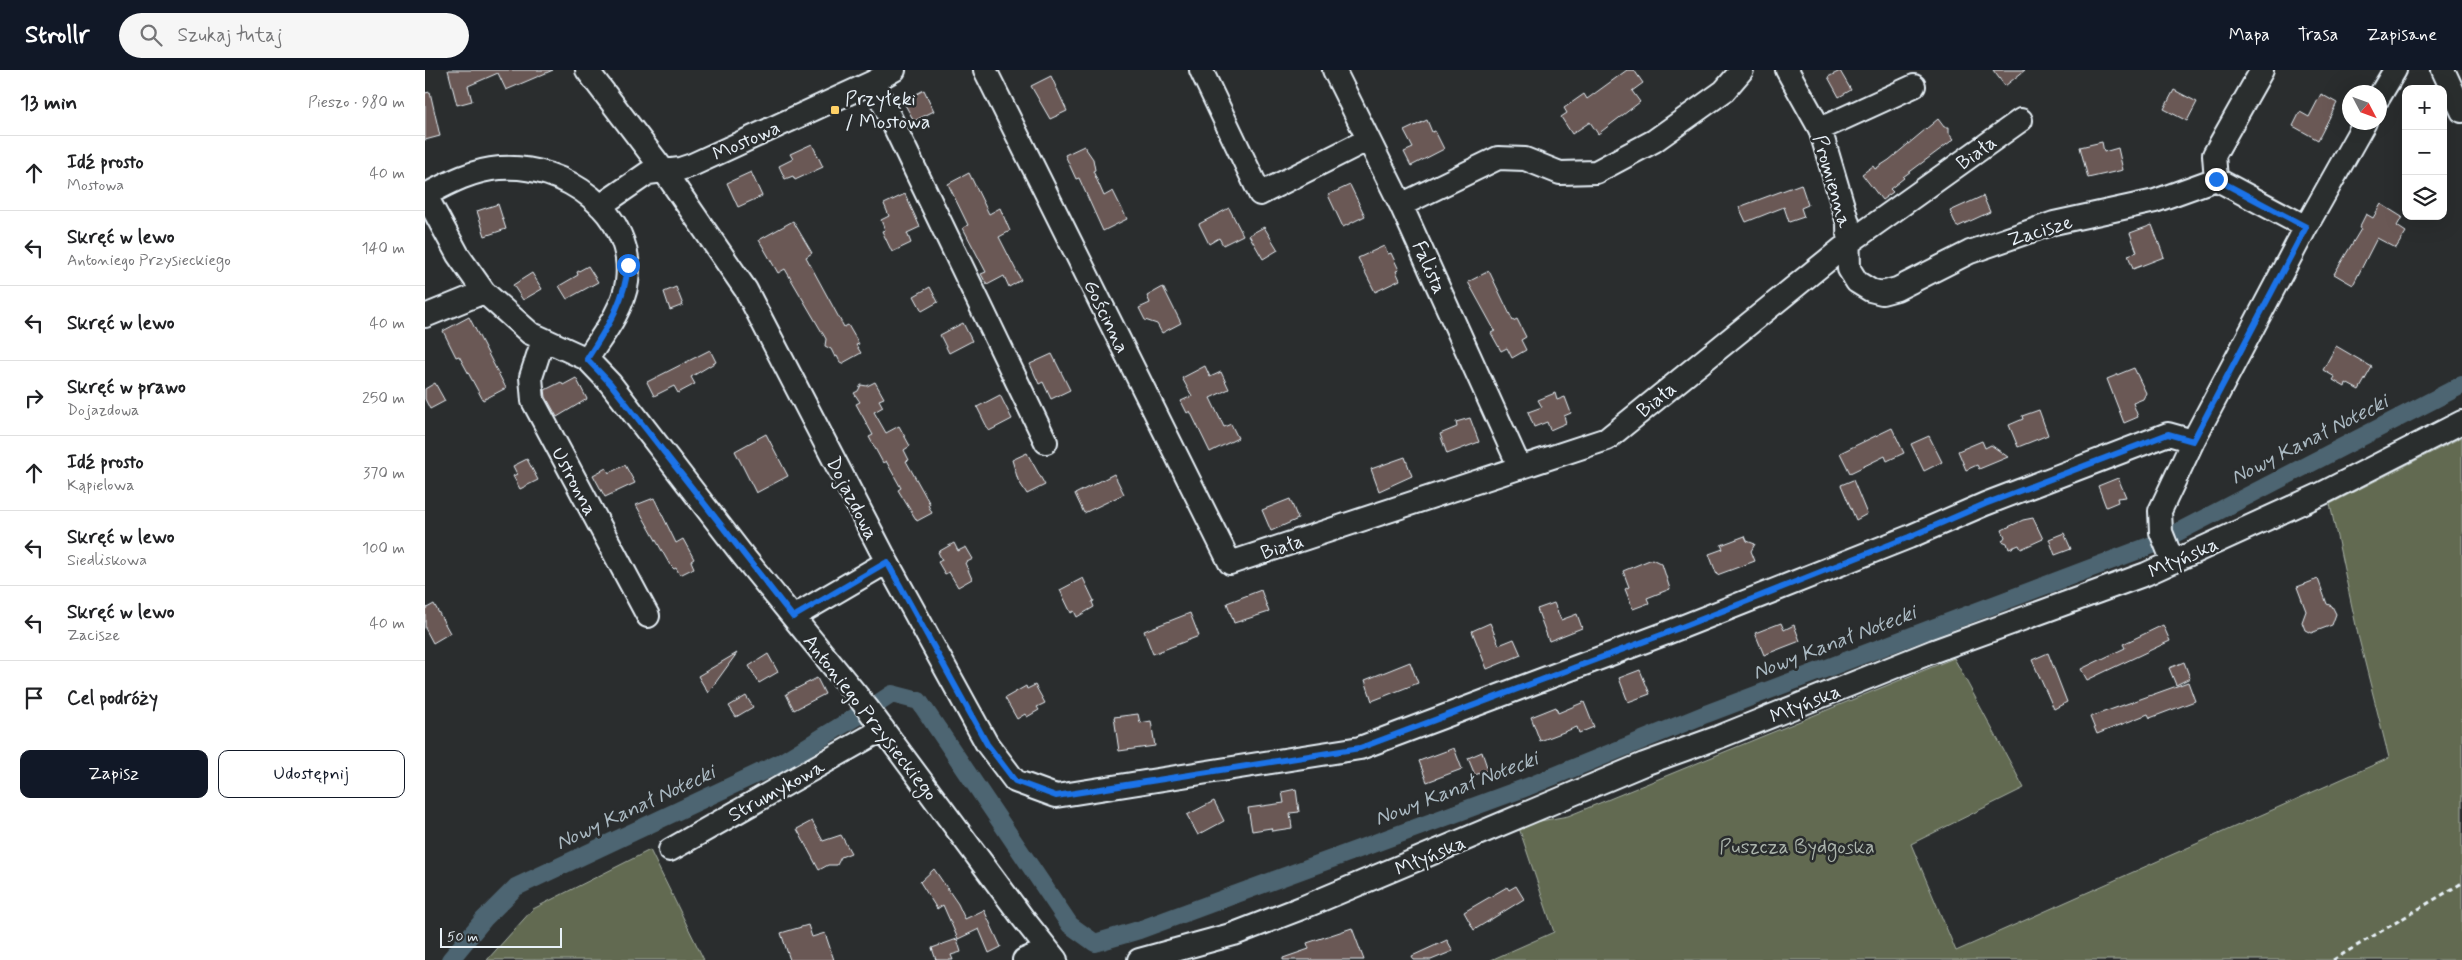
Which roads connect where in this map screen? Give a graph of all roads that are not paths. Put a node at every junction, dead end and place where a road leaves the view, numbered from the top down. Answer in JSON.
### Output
{"nodes":[{"id":1,"x":587,"y":70,"type":"edge"},
{"id":2,"x":893,"y":70,"type":"edge"},
{"id":3,"x":985,"y":70,"type":"edge"},
{"id":4,"x":1201,"y":70,"type":"edge"},
{"id":5,"x":1334,"y":70,"type":"edge"},
{"id":6,"x":1742,"y":70,"type":"edge"},
{"id":7,"x":1787,"y":70,"type":"edge"},
{"id":8,"x":2262,"y":70,"type":"edge"},
{"id":9,"x":2395,"y":70,"type":"edge"},
{"id":10,"x":2443,"y":70,"type":"edge"},
{"id":11,"x":873,"y":82,"type":"junction"},
{"id":12,"x":2386,"y":85,"type":"edge"},
{"id":13,"x":1914,"y":86,"type":"dead end"},
{"id":14,"x":2462,"y":111,"type":"edge"},
{"id":15,"x":2021,"y":120,"type":"dead end"},
{"id":16,"x":1820,"y":129,"type":"junction"},
{"id":17,"x":2361,"y":130,"type":"edge"},
{"id":18,"x":1367,"y":140,"type":"junction"},
{"id":19,"x":665,"y":171,"type":"junction"},
{"id":20,"x":2216,"y":179,"type":"junction"},
{"id":21,"x":426,"y":194,"type":"edge"},
{"id":22,"x":1401,"y":205,"type":"junction"},
{"id":23,"x":601,"y":206,"type":"junction"},
{"id":24,"x":2306,"y":227,"type":"junction"},
{"id":25,"x":1850,"y":242,"type":"junction"},
{"id":26,"x":1869,"y":290,"type":"joint"},
{"id":27,"x":484,"y":292,"type":"junction"},
{"id":28,"x":425,"y":316,"type":"edge"},
{"id":29,"x":543,"y":340,"type":"junction"},
{"id":30,"x":587,"y":359,"type":"junction"},
{"id":31,"x":2462,"y":422,"type":"edge"},
{"id":32,"x":2193,"y":441,"type":"junction"},
{"id":33,"x":1046,"y":442,"type":"dead end"},
{"id":34,"x":1520,"y":468,"type":"junction"},
{"id":35,"x":887,"y":562,"type":"junction"},
{"id":36,"x":2173,"y":562,"type":"junction"},
{"id":37,"x":1230,"y":563,"type":"joint"},
{"id":38,"x":648,"y":616,"type":"dead end"},
{"id":39,"x":793,"y":617,"type":"junction"},
{"id":40,"x":883,"y":729,"type":"junction"},
{"id":41,"x":669,"y":850,"type":"dead end"},
{"id":42,"x":1051,"y":955,"type":"edge"},
{"id":43,"x":1024,"y":960,"type":"edge"},
{"id":44,"x":1139,"y":960,"type":"edge"}],
"edges":[{"from":1,"to":19,"type":"street","name":"Dojazdowa"},
{"from":2,"to":11,"type":"street","name":"Mostowa"},
{"from":3,"to":37,"type":"street","name":"Gościnna"},
{"from":4,"to":18,"type":"street"},
{"from":5,"to":18,"type":"street","name":"Falista"},
{"from":6,"to":22,"type":"street"},
{"from":7,"to":16,"type":"street","name":"Promienna"},
{"from":8,"to":20,"type":"street"},
{"from":9,"to":12,"type":"street"},
{"from":10,"to":14,"type":"street"},
{"from":11,"to":19,"type":"street","name":"Mostowa"},
{"from":11,"to":33,"type":"street"},
{"from":13,"to":16,"type":"street"},
{"from":15,"to":25,"type":"street","name":"Biała"},
{"from":16,"to":25,"type":"street","name":"Promienna"},
{"from":17,"to":24,"type":"street"},
{"from":18,"to":22,"type":"street","name":"Falista"},
{"from":19,"to":23,"type":"street","name":"Mostowa"},
{"from":19,"to":35,"type":"street","name":"Dojazdowa"},
{"from":20,"to":24,"type":"street"},
{"from":20,"to":26,"type":"street","name":"Zacisze"},
{"from":21,"to":23,"type":"street"},
{"from":21,"to":27,"type":"street","name":"Antoniego Przysieckiego"},
{"from":22,"to":34,"type":"street","name":"Falista"},
{"from":23,"to":30,"type":"street"},
{"from":24,"to":32,"type":"street"},
{"from":25,"to":26,"type":"street","name":"Promienna"},
{"from":25,"to":34,"type":"street","name":"Biała"},
{"from":27,"to":28,"type":"street"},
{"from":27,"to":29,"type":"street","name":"Antoniego Przysieckiego"},
{"from":29,"to":30,"type":"street","name":"Antoniego Przysieckiego"},
{"from":29,"to":38,"type":"street","name":"Ustronna"},
{"from":30,"to":39,"type":"street","name":"Antoniego Przysieckiego"},
{"from":31,"to":36,"type":"street","name":"Młyńska"},
{"from":32,"to":35,"type":"street","name":"Dojazdowa"},
{"from":32,"to":36,"type":"street"},
{"from":34,"to":37,"type":"street","name":"Biała"},
{"from":35,"to":39,"type":"street"},
{"from":36,"to":44,"type":"street","name":"Młyńska"},
{"from":39,"to":40,"type":"street","name":"Antoniego Przysieckiego"},
{"from":40,"to":41,"type":"street","name":"Strumykowa"},
{"from":40,"to":42,"type":"street","name":"Antoniego Przysieckiego"},
{"from":42,"to":43,"type":"street"}]}
